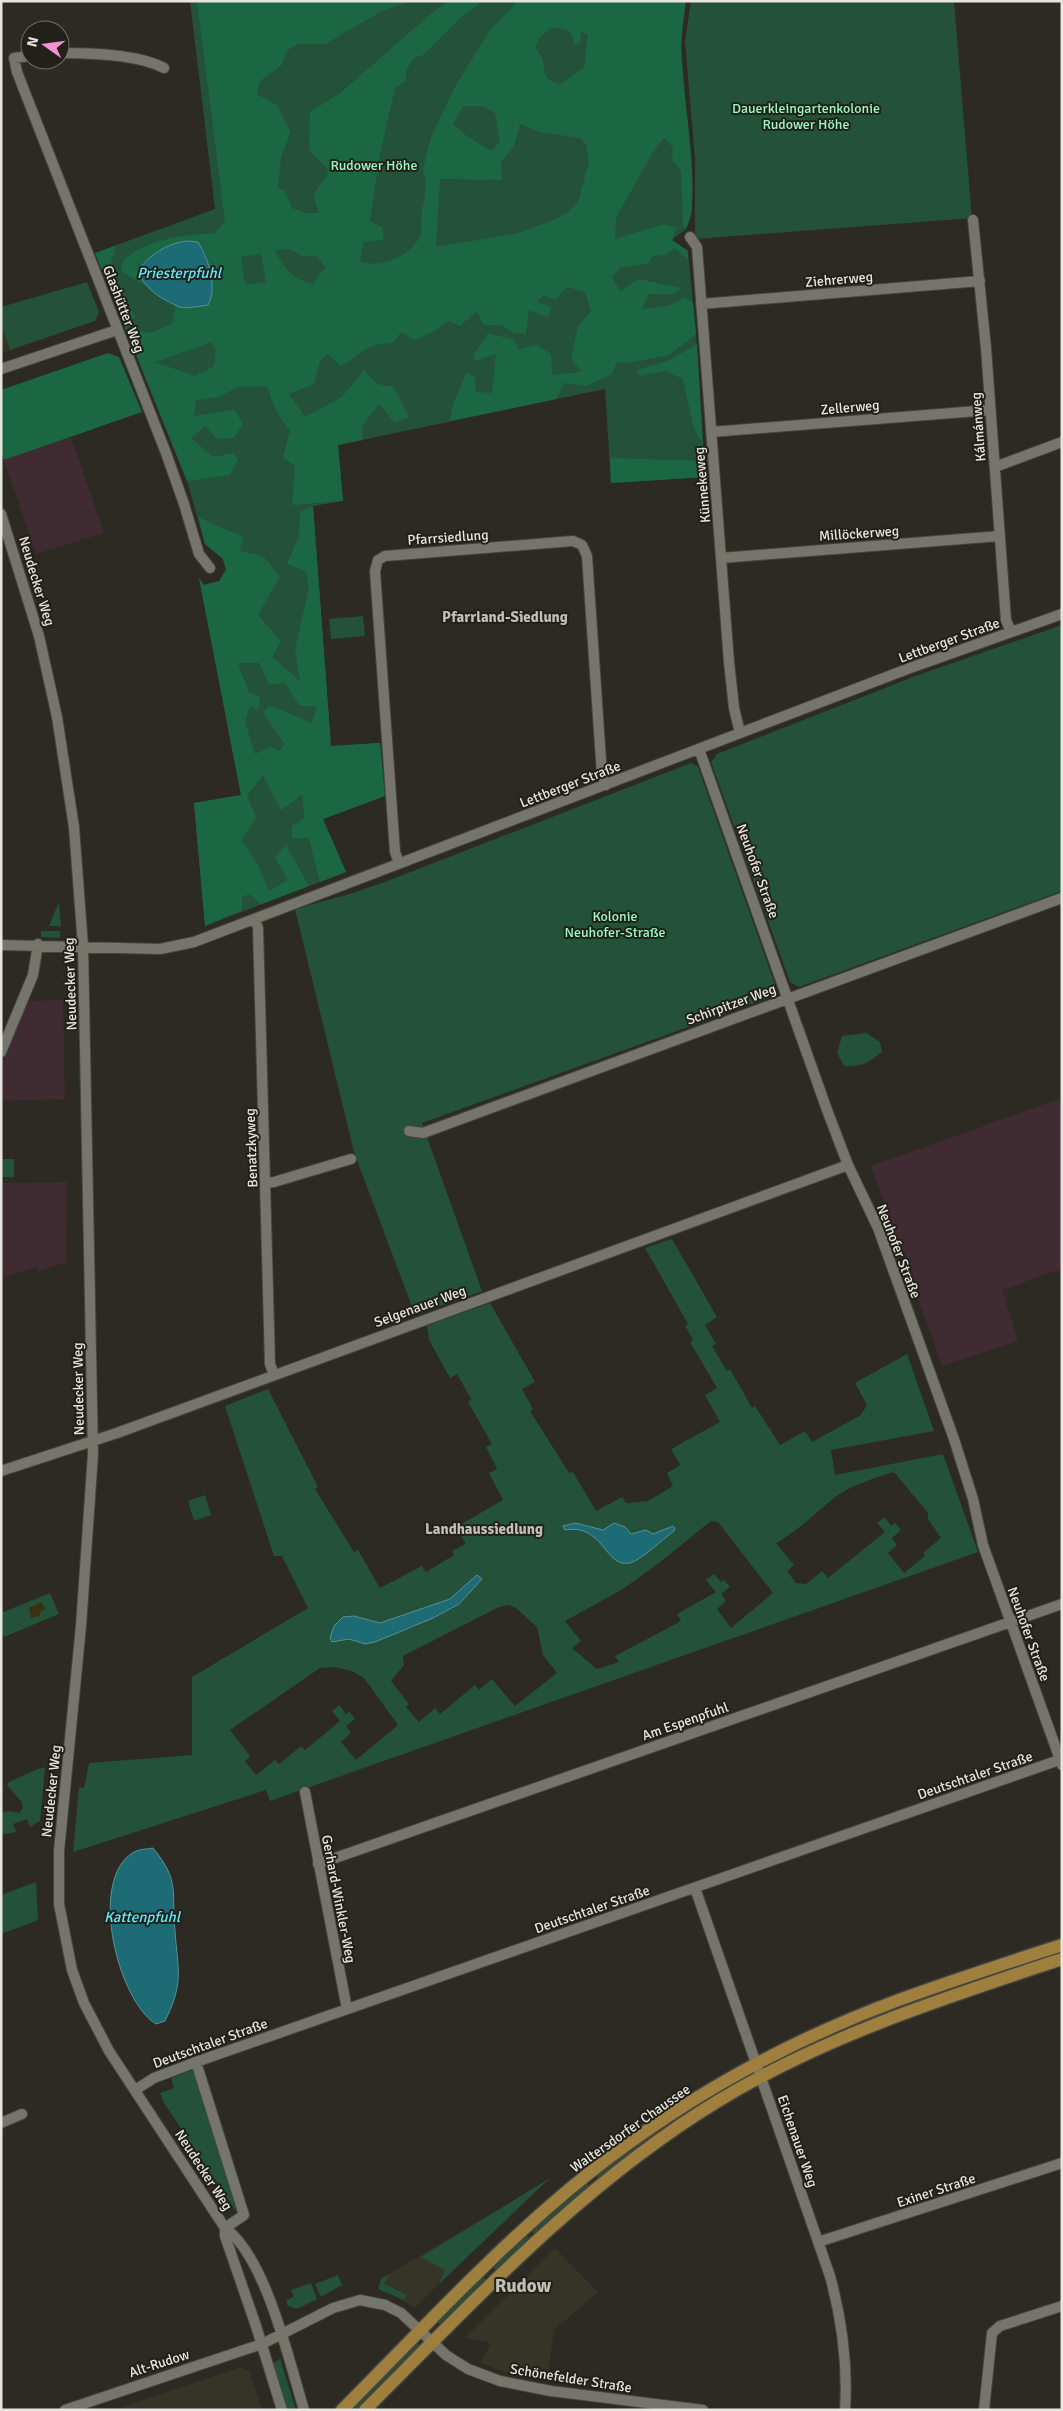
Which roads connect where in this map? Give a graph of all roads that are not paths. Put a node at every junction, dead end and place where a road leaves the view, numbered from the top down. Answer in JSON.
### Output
{"nodes":[{"id":1,"x":70,"y":54,"type":"edge"},
{"id":2,"x":20,"y":57,"type":"edge"},
{"id":3,"x":164,"y":68,"type":"dead end"},
{"id":4,"x":974,"y":220,"type":"dead end"},
{"id":5,"x":690,"y":237,"type":"dead end"},
{"id":6,"x":980,"y":281,"type":"junction"},
{"id":7,"x":701,"y":304,"type":"junction"},
{"id":8,"x":117,"y":330,"type":"junction"},
{"id":9,"x":1,"y":369,"type":"edge"},
{"id":10,"x":990,"y":410,"type":"junction"},
{"id":11,"x":711,"y":432,"type":"junction"},
{"id":12,"x":1062,"y":442,"type":"edge"},
{"id":13,"x":995,"y":467,"type":"junction"},
{"id":14,"x":1,"y":514,"type":"edge"},
{"id":15,"x":1000,"y":536,"type":"junction"},
{"id":16,"x":721,"y":558,"type":"junction"},
{"id":17,"x":210,"y":568,"type":"dead end"},
{"id":18,"x":1062,"y":614,"type":"edge"},
{"id":19,"x":1011,"y":632,"type":"junction"},
{"id":20,"x":740,"y":732,"type":"junction"},
{"id":21,"x":699,"y":749,"type":"junction"},
{"id":22,"x":606,"y":785,"type":"junction"},
{"id":23,"x":399,"y":864,"type":"junction"},
{"id":24,"x":1062,"y":898,"type":"edge"},
{"id":25,"x":255,"y":920,"type":"junction"},
{"id":26,"x":1,"y":944,"type":"edge"},
{"id":27,"x":38,"y":944,"type":"junction"},
{"id":28,"x":83,"y":946,"type":"junction"},
{"id":29,"x":788,"y":998,"type":"junction"},
{"id":30,"x":1,"y":1052,"type":"edge"},
{"id":31,"x":408,"y":1131,"type":"dead end"},
{"id":32,"x":351,"y":1159,"type":"dead end"},
{"id":33,"x":848,"y":1165,"type":"junction"},
{"id":34,"x":266,"y":1182,"type":"junction"},
{"id":35,"x":274,"y":1374,"type":"junction"},
{"id":36,"x":93,"y":1440,"type":"junction"},
{"id":37,"x":1,"y":1471,"type":"edge"},
{"id":38,"x":1062,"y":1604,"type":"edge"},
{"id":39,"x":1010,"y":1622,"type":"junction"},
{"id":40,"x":1061,"y":1761,"type":"edge"},
{"id":41,"x":305,"y":1792,"type":"dead end"},
{"id":42,"x":318,"y":1864,"type":"junction"},
{"id":43,"x":695,"y":1888,"type":"junction"},
{"id":44,"x":1062,"y":1945,"type":"edge"},
{"id":45,"x":1062,"y":1959,"type":"edge"},
{"id":46,"x":347,"y":2010,"type":"junction"},
{"id":47,"x":196,"y":2062,"type":"junction"},
{"id":48,"x":756,"y":2065,"type":"junction"},
{"id":49,"x":761,"y":2077,"type":"junction"},
{"id":50,"x":135,"y":2090,"type":"junction"},
{"id":51,"x":22,"y":2114,"type":"dead end"},
{"id":52,"x":1,"y":2123,"type":"edge"},
{"id":53,"x":1062,"y":2163,"type":"edge"},
{"id":54,"x":588,"y":2174,"type":"junction"},
{"id":55,"x":598,"y":2186,"type":"junction"},
{"id":56,"x":225,"y":2228,"type":"junction"},
{"id":57,"x":818,"y":2242,"type":"junction"},
{"id":58,"x":482,"y":2268,"type":"junction"},
{"id":59,"x":495,"y":2280,"type":"junction"},
{"id":60,"x":1062,"y":2306,"type":"edge"},
{"id":61,"x":420,"y":2331,"type":"junction"},
{"id":62,"x":281,"y":2334,"type":"junction"},
{"id":63,"x":432,"y":2343,"type":"junction"},
{"id":64,"x":262,"y":2344,"type":"junction"},
{"id":65,"x":65,"y":2410,"type":"edge"},
{"id":66,"x":282,"y":2410,"type":"edge"},
{"id":67,"x":304,"y":2410,"type":"edge"},
{"id":68,"x":342,"y":2410,"type":"edge"},
{"id":69,"x":365,"y":2410,"type":"edge"},
{"id":70,"x":702,"y":2410,"type":"edge"},
{"id":71,"x":845,"y":2410,"type":"edge"},
{"id":72,"x":984,"y":2410,"type":"edge"}],
"edges":[{"from":1,"to":3,"type":"street"},
{"from":2,"to":8,"type":"street","name":"Glashütter Weg"},
{"from":4,"to":6,"type":"street","name":"Kálmánweg"},
{"from":5,"to":7,"type":"street","name":"Künnekeweg"},
{"from":6,"to":7,"type":"street","name":"Ziehrerweg"},
{"from":6,"to":10,"type":"street","name":"Kálmánweg"},
{"from":7,"to":11,"type":"street","name":"Künnekeweg"},
{"from":8,"to":9,"type":"street"},
{"from":8,"to":17,"type":"street","name":"Glashütter Weg"},
{"from":10,"to":11,"type":"street","name":"Zellerweg"},
{"from":10,"to":13,"type":"street","name":"Kálmánweg"},
{"from":11,"to":16,"type":"street","name":"Künnekeweg"},
{"from":12,"to":13,"type":"street"},
{"from":13,"to":15,"type":"street","name":"Kálmánweg"},
{"from":14,"to":28,"type":"street","name":"Neudecker Weg"},
{"from":15,"to":16,"type":"street","name":"Millöckerweg"},
{"from":15,"to":19,"type":"street","name":"Kálmánweg"},
{"from":16,"to":20,"type":"street","name":"Künnekeweg"},
{"from":18,"to":19,"type":"street","name":"Lettberger Straße"},
{"from":19,"to":20,"type":"street","name":"Lettberger Straße"},
{"from":20,"to":21,"type":"street","name":"Lettberger Straße"},
{"from":21,"to":22,"type":"street","name":"Lettberger Straße"},
{"from":21,"to":29,"type":"street","name":"Neuhofer Straße"},
{"from":22,"to":23,"type":"street","name":"Lettberger Straße"},
{"from":22,"to":23,"type":"street","name":"Pfarrsiedlung"},
{"from":23,"to":25,"type":"street","name":"Lettberger Straße"},
{"from":24,"to":29,"type":"street","name":"Schirpitzer Weg"},
{"from":25,"to":28,"type":"street","name":"Lettberger Straße"},
{"from":25,"to":34,"type":"street","name":"Benatzkyweg"},
{"from":26,"to":27,"type":"street","name":"Lettberger Straße"},
{"from":27,"to":28,"type":"street","name":"Lettberger Straße"},
{"from":27,"to":30,"type":"street"},
{"from":28,"to":36,"type":"street","name":"Neudecker Weg"},
{"from":29,"to":31,"type":"street","name":"Schirpitzer Weg"},
{"from":29,"to":33,"type":"street","name":"Neuhofer Straße"},
{"from":32,"to":34,"type":"street"},
{"from":33,"to":35,"type":"street","name":"Selgenauer Weg"},
{"from":33,"to":39,"type":"street","name":"Neuhofer Straße"},
{"from":34,"to":35,"type":"street","name":"Benatzkyweg"},
{"from":35,"to":36,"type":"street","name":"Selgenauer Weg"},
{"from":36,"to":37,"type":"street","name":"Selgenauer Weg"},
{"from":36,"to":50,"type":"street","name":"Neudecker Weg"},
{"from":38,"to":39,"type":"street","name":"Am Espenpfuhl"},
{"from":39,"to":40,"type":"street","name":"Neuhofer Straße"},
{"from":39,"to":42,"type":"street","name":"Am Espenpfuhl"},
{"from":40,"to":43,"type":"street","name":"Deutschtaler Straße"},
{"from":41,"to":42,"type":"street","name":"Gerhard-Winkler-Weg"},
{"from":42,"to":46,"type":"street","name":"Gerhard-Winkler-Weg"},
{"from":43,"to":46,"type":"street","name":"Deutschtaler Straße"},
{"from":43,"to":48,"type":"street","name":"Eichenauer Weg"},
{"from":44,"to":48,"type":"main road","name":"Waltersdorfer Chaussee"},
{"from":45,"to":49,"type":"main road","name":"Waltersdorfer Chaussee"},
{"from":46,"to":47,"type":"street","name":"Deutschtaler Straße"},
{"from":47,"to":50,"type":"street","name":"Deutschtaler Straße"},
{"from":47,"to":56,"type":"street","name":"Neudecker Weg"},
{"from":48,"to":49,"type":"street","name":"Eichenauer Weg"},
{"from":48,"to":54,"type":"main road","name":"Waltersdorfer Chaussee"},
{"from":49,"to":55,"type":"main road","name":"Waltersdorfer Chaussee"},
{"from":49,"to":57,"type":"street","name":"Eichenauer Weg"},
{"from":50,"to":56,"type":"street","name":"Neudecker Weg"},
{"from":51,"to":52,"type":"street"},
{"from":53,"to":57,"type":"street","name":"Exiner Straße"},
{"from":54,"to":55,"type":"main road"},
{"from":54,"to":58,"type":"main road","name":"Waltersdorfer Chaussee"},
{"from":55,"to":59,"type":"main road","name":"Waltersdorfer Chaussee"},
{"from":56,"to":62,"type":"street","name":"Neudecker Weg"},
{"from":56,"to":64,"type":"street","name":"Neudecker Weg"},
{"from":57,"to":71,"type":"street","name":"Eichenauer Weg"},
{"from":58,"to":59,"type":"main road"},
{"from":58,"to":61,"type":"main road","name":"Waltersdorfer Chaussee"},
{"from":59,"to":63,"type":"main road","name":"Waltersdorfer Chaussee"},
{"from":60,"to":72,"type":"street"},
{"from":61,"to":62,"type":"street"},
{"from":61,"to":63,"type":"street","name":"Schönefelder Straße"},
{"from":61,"to":68,"type":"main road","name":"Waltersdorfer Chaussee"},
{"from":62,"to":64,"type":"street"},
{"from":62,"to":67,"type":"street","name":"Neudecker Weg"},
{"from":63,"to":69,"type":"main road","name":"Waltersdorfer Chaussee"},
{"from":63,"to":70,"type":"street","name":"Schönefelder Straße"},
{"from":64,"to":65,"type":"street","name":"Alt-Rudow"},
{"from":64,"to":66,"type":"street","name":"Neudecker Weg"}]}
